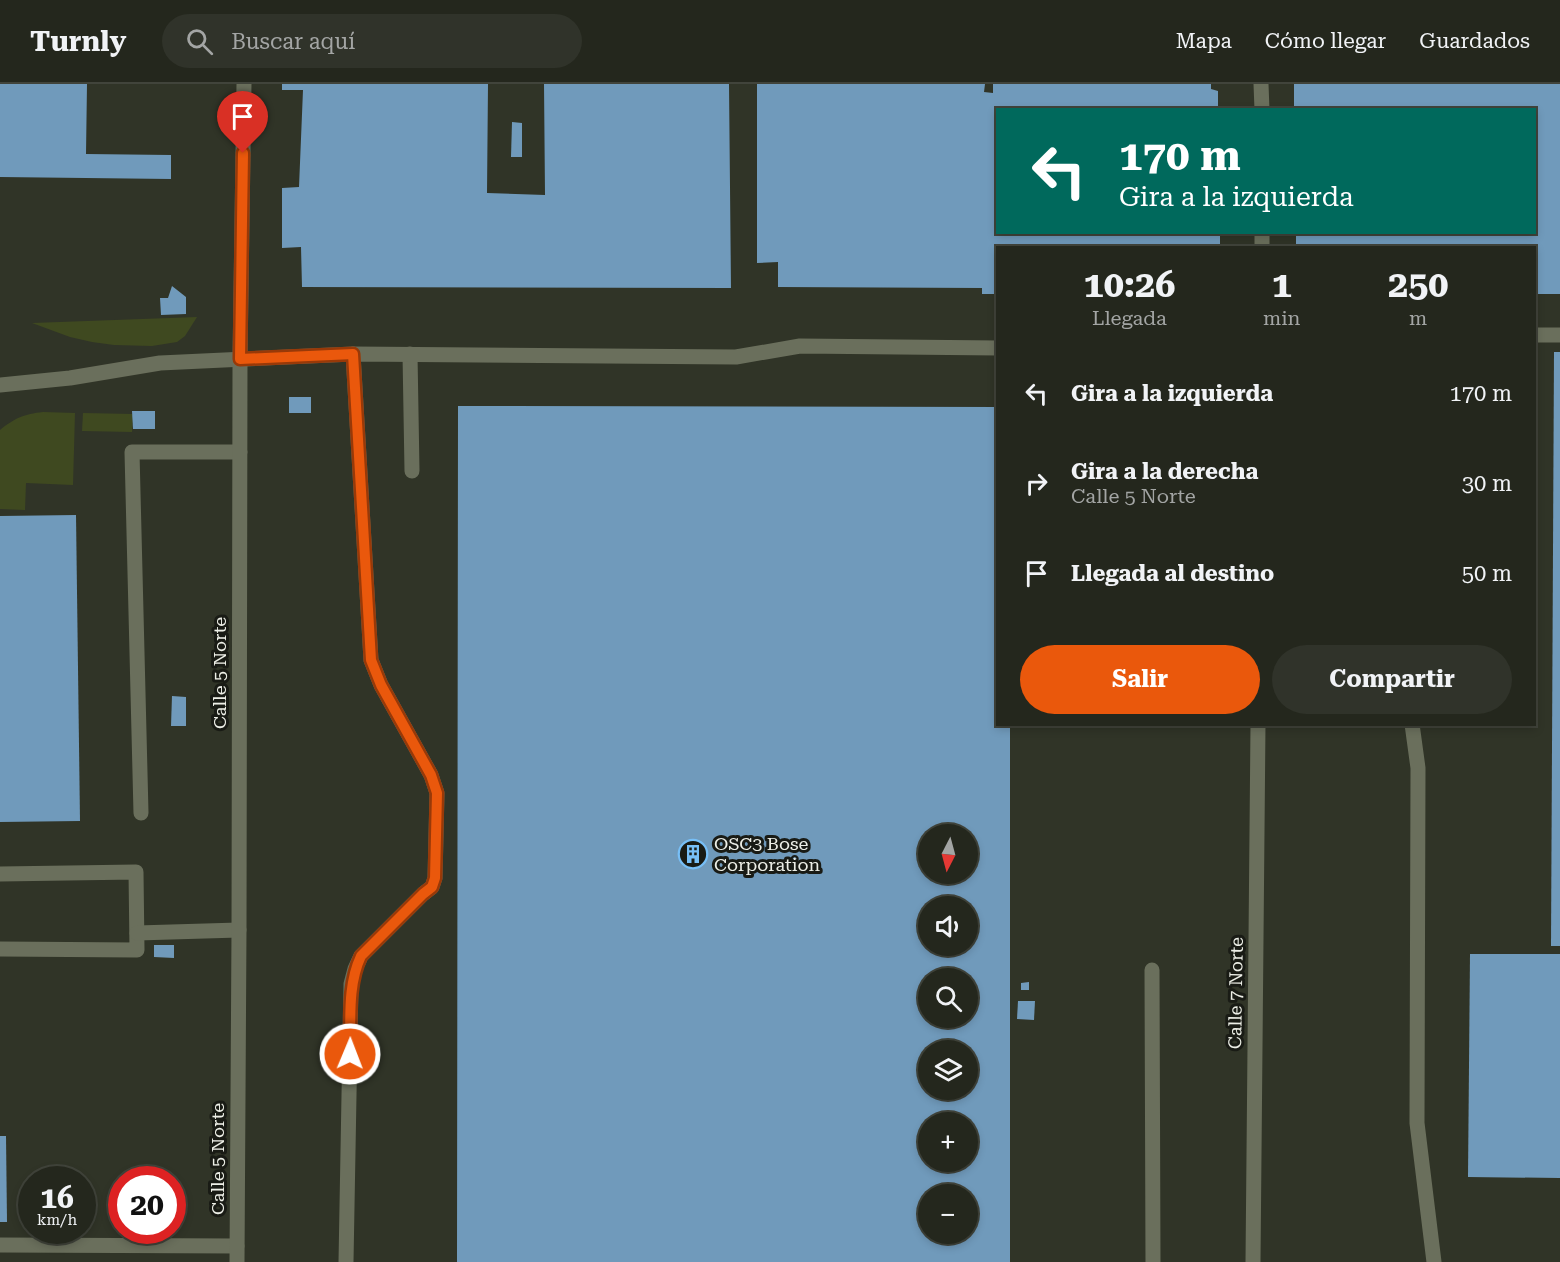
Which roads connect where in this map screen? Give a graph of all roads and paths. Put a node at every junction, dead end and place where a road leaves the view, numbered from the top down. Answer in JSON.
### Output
{"nodes":[{"id":1,"x":244,"y":84,"type":"edge"},
{"id":2,"x":1262,"y":84,"type":"edge"},
{"id":3,"x":1262,"y":108,"type":"edge"},
{"id":4,"x":1536,"y":335,"type":"edge"},
{"id":5,"x":1560,"y":335,"type":"edge"},
{"id":6,"x":996,"y":348,"type":"edge"},
{"id":7,"x":353,"y":354,"type":"junction"},
{"id":8,"x":410,"y":354,"type":"junction"},
{"id":9,"x":240,"y":359,"type":"junction"},
{"id":10,"x":0,"y":385,"type":"edge"},
{"id":11,"x":240,"y":452,"type":"junction"},
{"id":12,"x":412,"y":471,"type":"dead end"},
{"id":13,"x":1258,"y":726,"type":"edge"},
{"id":14,"x":1412,"y":726,"type":"edge"},
{"id":15,"x":141,"y":813,"type":"dead end"},
{"id":16,"x":0,"y":874,"type":"edge"},
{"id":17,"x":239,"y":930,"type":"junction"},
{"id":18,"x":137,"y":933,"type":"junction"},
{"id":19,"x":0,"y":949,"type":"edge"},
{"id":20,"x":1152,"y":970,"type":"dead end"},
{"id":21,"x":0,"y":1245,"type":"edge"},
{"id":22,"x":237,"y":1246,"type":"junction"},
{"id":23,"x":237,"y":1262,"type":"edge"},
{"id":24,"x":346,"y":1262,"type":"edge"},
{"id":25,"x":1153,"y":1262,"type":"edge"},
{"id":26,"x":1253,"y":1262,"type":"edge"},
{"id":27,"x":1434,"y":1262,"type":"edge"}],
"edges":[{"from":1,"to":9,"type":"street","name":"Calle 5 Norte"},
{"from":2,"to":3,"type":"street"},
{"from":4,"to":5,"type":"street"},
{"from":6,"to":8,"type":"street"},
{"from":7,"to":8,"type":"street"},
{"from":7,"to":9,"type":"street"},
{"from":7,"to":24,"type":"street"},
{"from":8,"to":12,"type":"street"},
{"from":9,"to":10,"type":"street"},
{"from":9,"to":11,"type":"street","name":"Calle 5 Norte"},
{"from":11,"to":15,"type":"street"},
{"from":11,"to":17,"type":"street","name":"Calle 5 Norte"},
{"from":13,"to":26,"type":"street","name":"Calle 7 Norte"},
{"from":14,"to":27,"type":"street"},
{"from":16,"to":18,"type":"street"},
{"from":17,"to":18,"type":"street"},
{"from":17,"to":22,"type":"street","name":"Calle 5 Norte"},
{"from":18,"to":19,"type":"street"},
{"from":20,"to":25,"type":"street"},
{"from":21,"to":22,"type":"street"},
{"from":22,"to":23,"type":"street","name":"Calle 5 Norte"}]}
